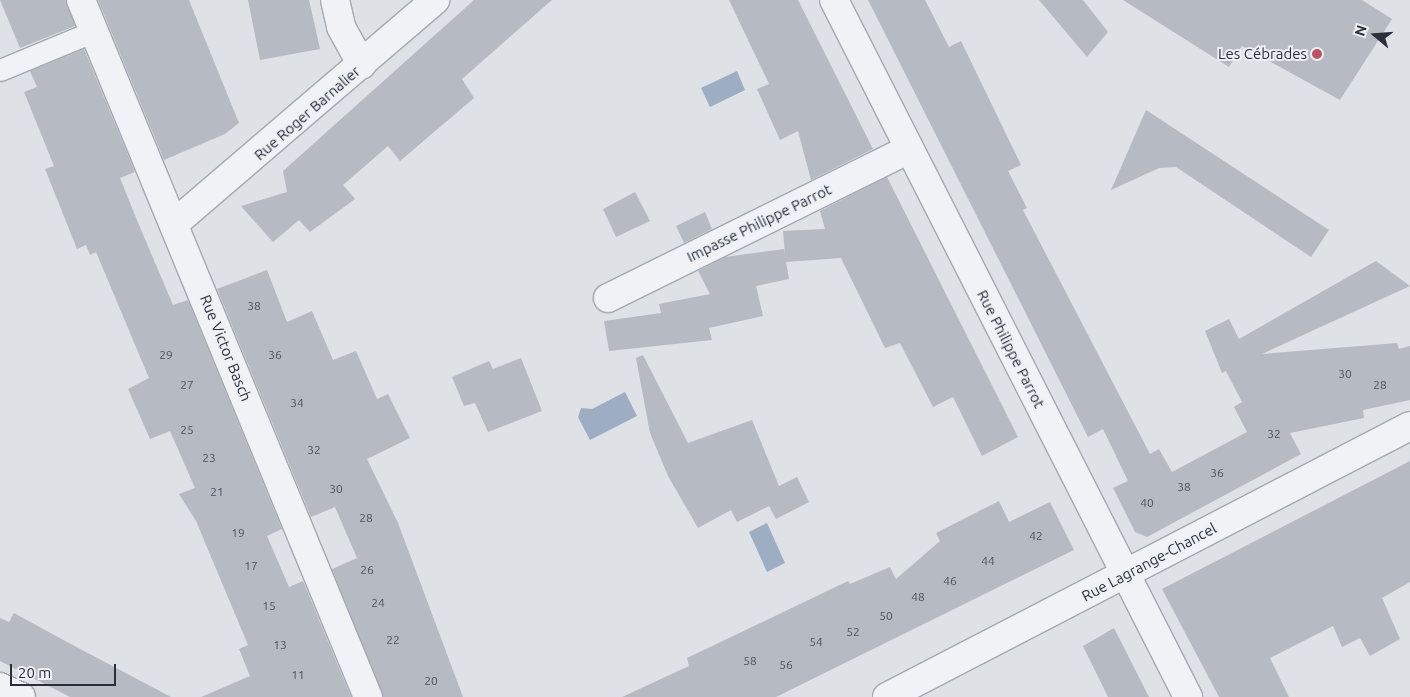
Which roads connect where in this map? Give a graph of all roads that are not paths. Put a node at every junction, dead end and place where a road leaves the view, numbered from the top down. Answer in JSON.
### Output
{"nodes":[{"id":1,"x":82,"y":0,"type":"edge"},
{"id":2,"x":335,"y":0,"type":"edge"},
{"id":3,"x":436,"y":0,"type":"edge"},
{"id":4,"x":834,"y":0,"type":"edge"},
{"id":5,"x":94,"y":31,"type":"junction"},
{"id":6,"x":362,"y":66,"type":"junction"},
{"id":7,"x":0,"y":70,"type":"edge"},
{"id":8,"x":909,"y":149,"type":"junction"},
{"id":9,"x":175,"y":223,"type":"junction"},
{"id":10,"x":608,"y":298,"type":"dead end"},
{"id":11,"x":1410,"y":426,"type":"edge"},
{"id":12,"x":1125,"y":575,"type":"junction"},
{"id":13,"x":0,"y":686,"type":"edge"},
{"id":14,"x":21,"y":697,"type":"edge"},
{"id":15,"x":368,"y":697,"type":"edge"},
{"id":16,"x":886,"y":697,"type":"edge"},
{"id":17,"x":1188,"y":697,"type":"edge"}],
"edges":[{"from":1,"to":5,"type":"street","name":"Rue Victor Basch"},
{"from":2,"to":6,"type":"street"},
{"from":3,"to":6,"type":"street","name":"Rue Roger Barnalier"},
{"from":4,"to":8,"type":"street","name":"Rue Philippe Parrot"},
{"from":5,"to":7,"type":"lane"},
{"from":5,"to":9,"type":"street","name":"Rue Victor Basch"},
{"from":6,"to":9,"type":"street","name":"Rue Roger Barnalier"},
{"from":8,"to":10,"type":"street","name":"Impasse Philippe Parrot"},
{"from":8,"to":12,"type":"street","name":"Rue Philippe Parrot"},
{"from":9,"to":15,"type":"street","name":"Rue Victor Basch"},
{"from":11,"to":12,"type":"street","name":"Rue Lagrange-Chancel"},
{"from":12,"to":16,"type":"street","name":"Rue Lagrange-Chancel"},
{"from":12,"to":17,"type":"street","name":"Rue Philippe Parrot"},
{"from":13,"to":14,"type":"street"}]}
